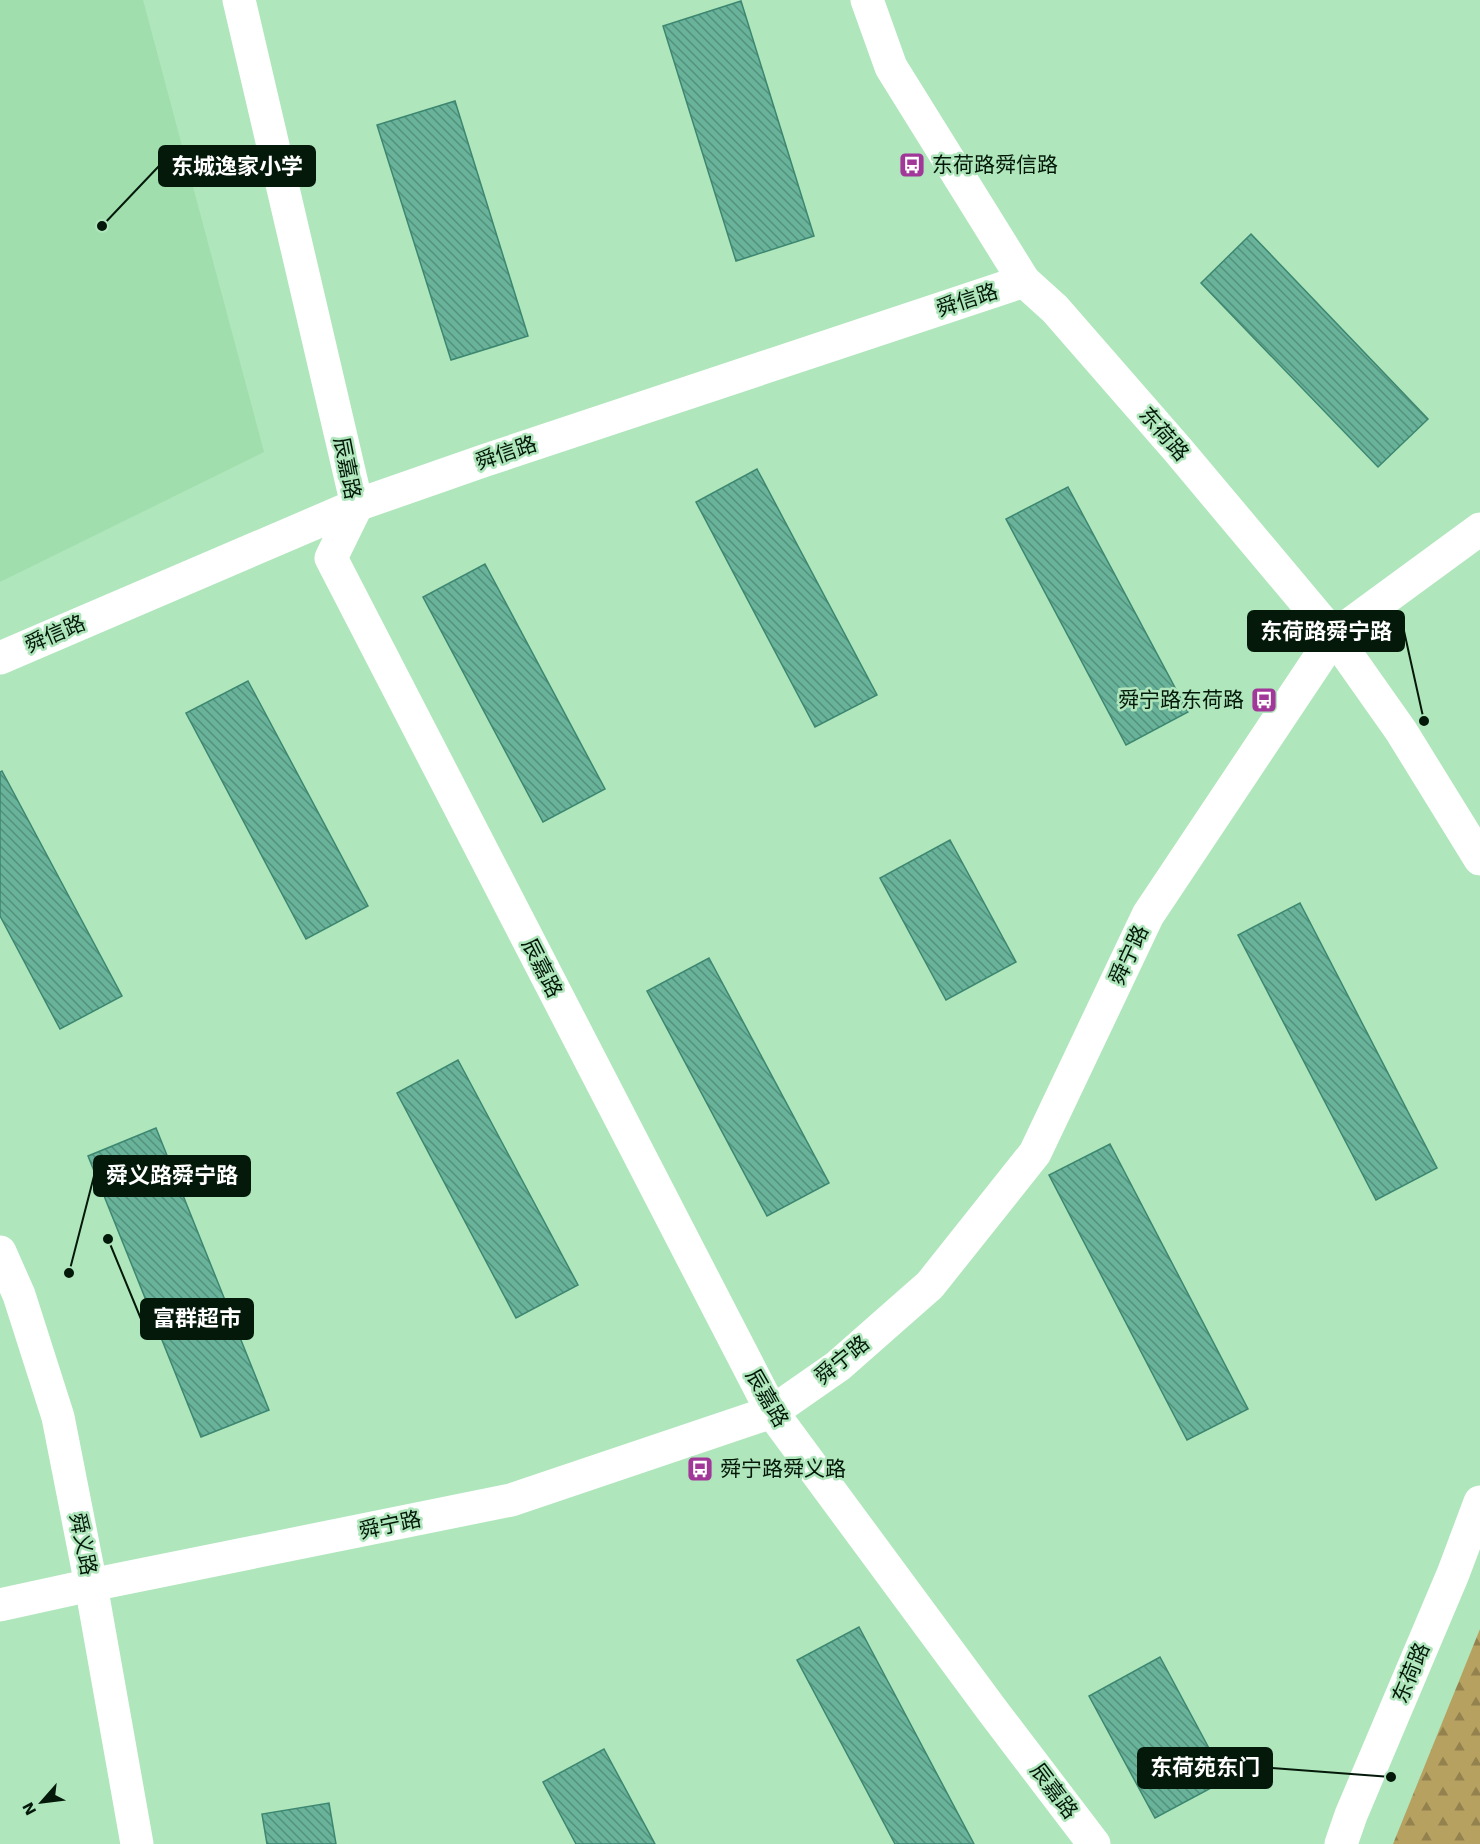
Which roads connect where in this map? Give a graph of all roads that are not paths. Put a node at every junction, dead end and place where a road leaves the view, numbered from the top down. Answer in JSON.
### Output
{"nodes":[{"id":1,"x":239,"y":0,"type":"edge"},
{"id":2,"x":867,"y":0,"type":"edge"},
{"id":3,"x":1024,"y":281,"type":"junction"},
{"id":4,"x":357,"y":505,"type":"junction"},
{"id":5,"x":1480,"y":529,"type":"edge"},
{"id":6,"x":1334,"y":636,"type":"junction"},
{"id":7,"x":0,"y":658,"type":"edge"},
{"id":8,"x":1480,"y":860,"type":"edge"},
{"id":9,"x":0,"y":1252,"type":"edge"},
{"id":10,"x":772,"y":1412,"type":"junction"},
{"id":11,"x":1480,"y":1502,"type":"edge"},
{"id":12,"x":92,"y":1585,"type":"junction"},
{"id":13,"x":0,"y":1605,"type":"edge"},
{"id":14,"x":137,"y":1844,"type":"edge"},
{"id":15,"x":1094,"y":1844,"type":"edge"},
{"id":16,"x":1341,"y":1844,"type":"edge"}],
"edges":[{"from":1,"to":4,"type":"street","name":"辰嘉路"},
{"from":2,"to":3,"type":"street","name":"东荷路"},
{"from":3,"to":4,"type":"street","name":"舜信路"},
{"from":3,"to":6,"type":"street","name":"东荷路"},
{"from":4,"to":7,"type":"street","name":"舜信路"},
{"from":4,"to":10,"type":"street","name":"辰嘉路"},
{"from":5,"to":6,"type":"street"},
{"from":6,"to":8,"type":"street","name":"东荷路"},
{"from":6,"to":10,"type":"street","name":"舜宁路"},
{"from":9,"to":12,"type":"street","name":"舜义路"},
{"from":10,"to":12,"type":"street","name":"舜宁路"},
{"from":10,"to":15,"type":"street","name":"辰嘉路"},
{"from":11,"to":16,"type":"street","name":"东荷路"},
{"from":12,"to":13,"type":"street","name":"舜宁路"},
{"from":12,"to":14,"type":"street","name":"舜义路"}]}
